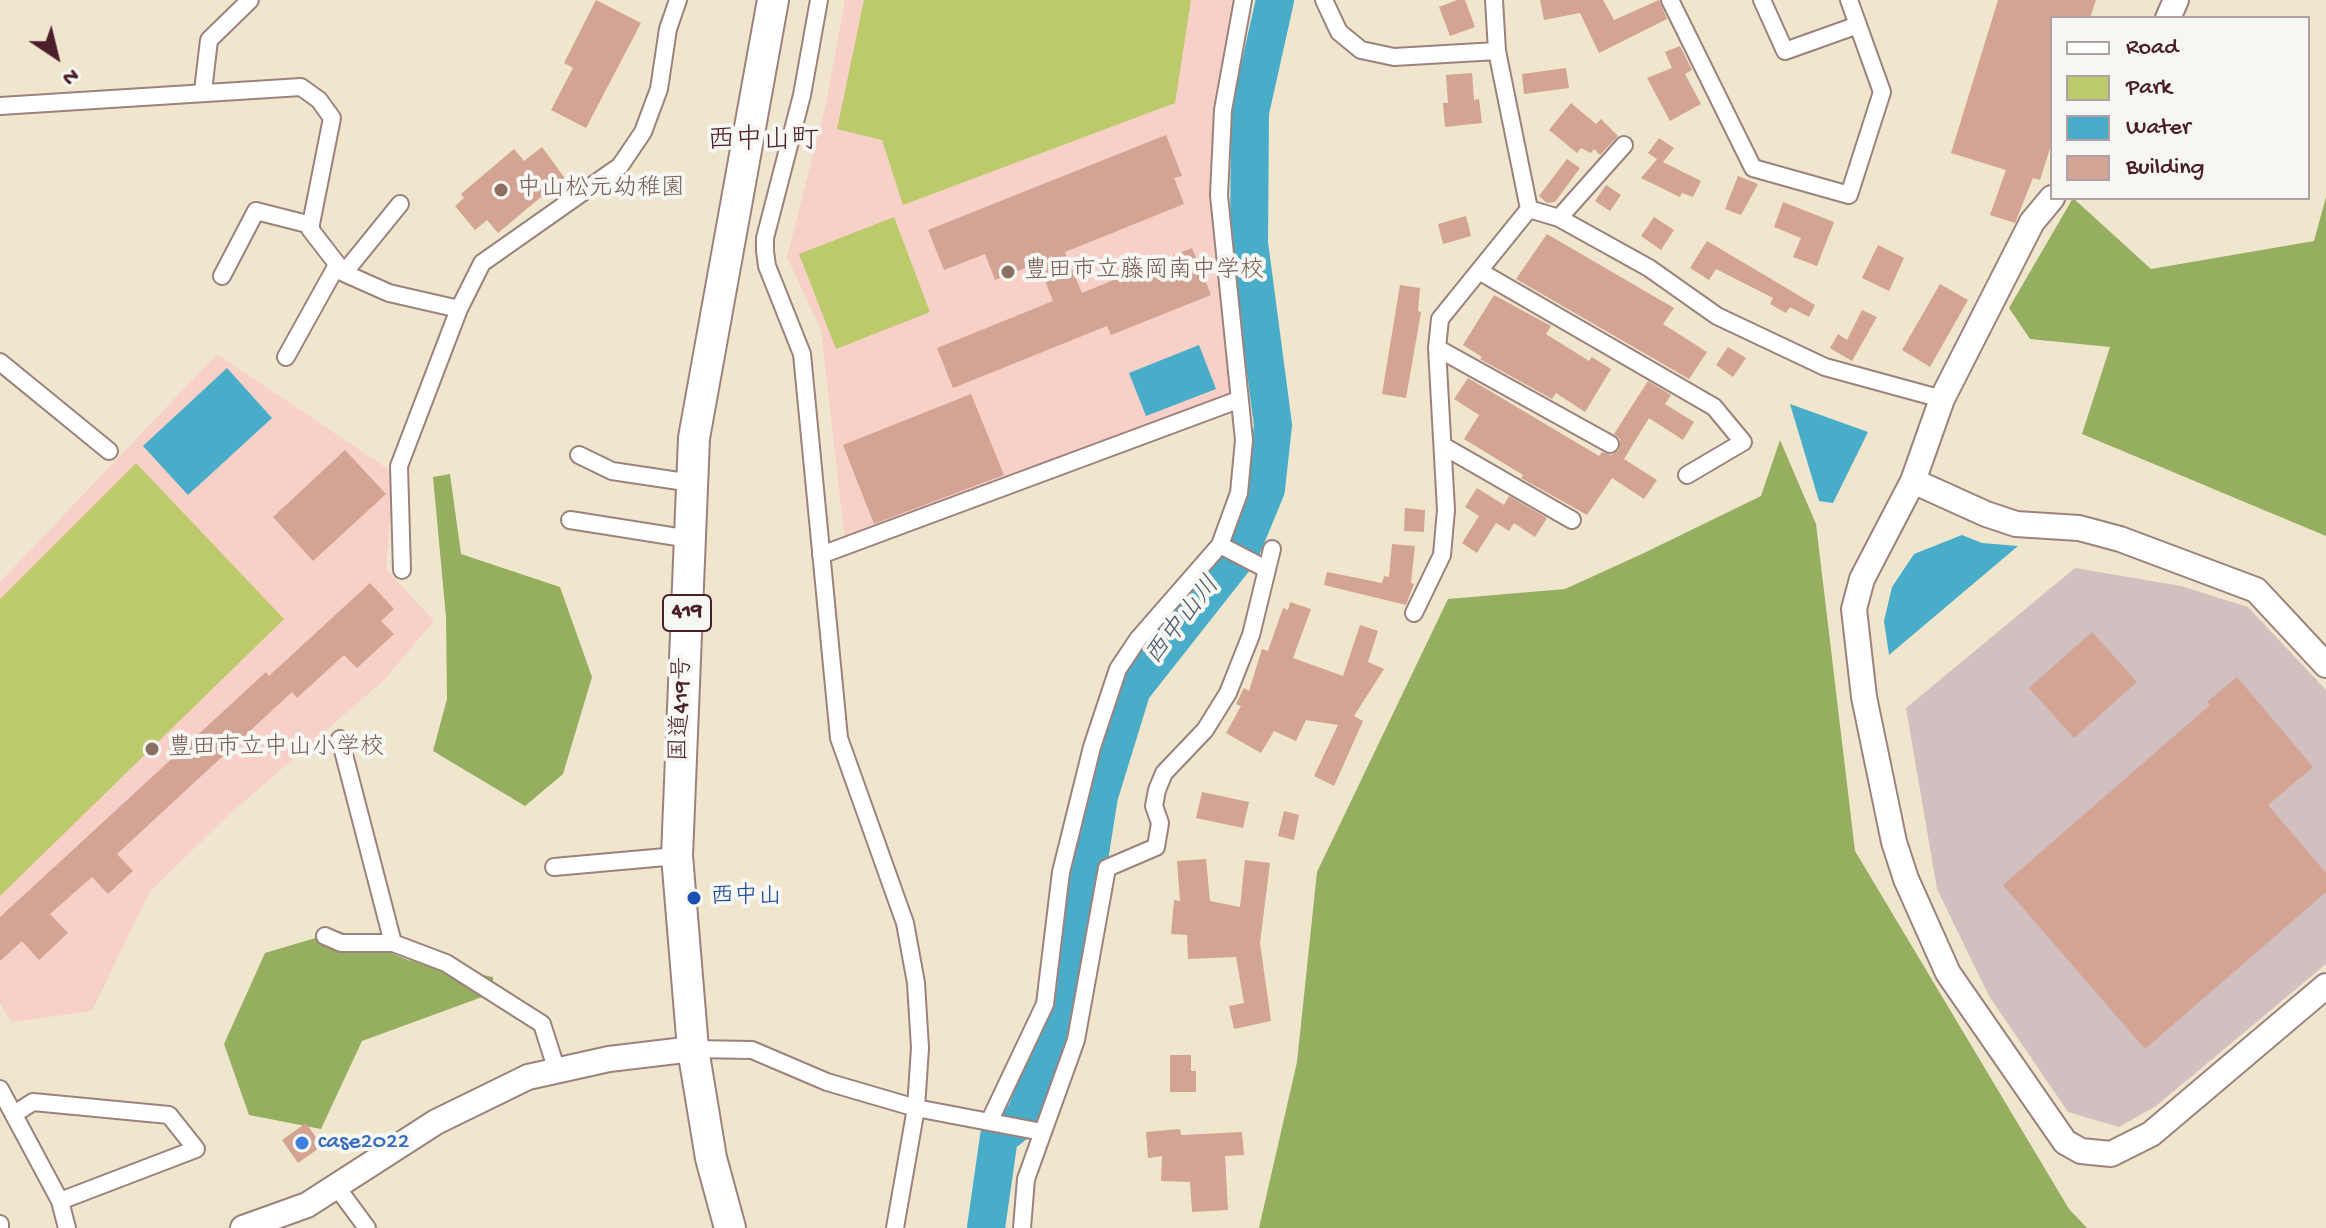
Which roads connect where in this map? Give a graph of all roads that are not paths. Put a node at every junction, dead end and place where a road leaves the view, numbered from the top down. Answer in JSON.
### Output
{"nodes":[{"id":1,"x":250,"y":0,"type":"edge"},
{"id":2,"x":678,"y":0,"type":"edge"},
{"id":3,"x":773,"y":0,"type":"edge"},
{"id":4,"x":819,"y":0,"type":"edge"},
{"id":5,"x":1243,"y":0,"type":"edge"},
{"id":6,"x":1324,"y":0,"type":"edge"},
{"id":7,"x":1494,"y":0,"type":"edge"},
{"id":8,"x":1670,"y":0,"type":"edge"},
{"id":9,"x":1762,"y":0,"type":"edge"},
{"id":10,"x":1849,"y":0,"type":"edge"},
{"id":11,"x":1858,"y":25,"type":"junction"},
{"id":12,"x":1497,"y":51,"type":"junction"},
{"id":13,"x":203,"y":91,"type":"junction"},
{"id":14,"x":0,"y":106,"type":"edge"},
{"id":15,"x":1624,"y":145,"type":"dead end"},
{"id":16,"x":2050,"y":200,"type":"edge"},
{"id":17,"x":400,"y":204,"type":"dead end"},
{"id":18,"x":1529,"y":209,"type":"junction"},
{"id":19,"x":1559,"y":218,"type":"junction"},
{"id":20,"x":311,"y":225,"type":"junction"},
{"id":21,"x":341,"y":269,"type":"junction"},
{"id":22,"x":1479,"y":271,"type":"junction"},
{"id":23,"x":222,"y":276,"type":"dead end"},
{"id":24,"x":459,"y":309,"type":"junction"},
{"id":25,"x":1437,"y":348,"type":"junction"},
{"id":26,"x":286,"y":357,"type":"dead end"},
{"id":27,"x":0,"y":362,"type":"edge"},
{"id":28,"x":1942,"y":399,"type":"junction"},
{"id":29,"x":1238,"y":400,"type":"junction"},
{"id":30,"x":1610,"y":444,"type":"dead end"},
{"id":31,"x":1445,"y":447,"type":"junction"},
{"id":32,"x":109,"y":451,"type":"dead end"},
{"id":33,"x":579,"y":455,"type":"dead end"},
{"id":34,"x":1687,"y":475,"type":"dead end"},
{"id":35,"x":1913,"y":481,"type":"junction"},
{"id":36,"x":692,"y":483,"type":"junction"},
{"id":37,"x":570,"y":520,"type":"dead end"},
{"id":38,"x":1572,"y":520,"type":"dead end"},
{"id":39,"x":690,"y":539,"type":"junction"},
{"id":40,"x":1223,"y":547,"type":"junction"},
{"id":41,"x":1272,"y":549,"type":"dead end"},
{"id":42,"x":821,"y":555,"type":"junction"},
{"id":43,"x":1262,"y":567,"type":"junction"},
{"id":44,"x":402,"y":570,"type":"dead end"},
{"id":45,"x":1414,"y":613,"type":"dead end"},
{"id":46,"x":2326,"y":665,"type":"edge"},
{"id":47,"x":340,"y":739,"type":"dead end"},
{"id":48,"x":677,"y":856,"type":"junction"},
{"id":49,"x":554,"y":867,"type":"dead end"},
{"id":50,"x":325,"y":936,"type":"dead end"},
{"id":51,"x":393,"y":943,"type":"junction"},
{"id":52,"x":2326,"y":986,"type":"edge"},
{"id":53,"x":693,"y":1049,"type":"junction"},
{"id":54,"x":557,"y":1071,"type":"junction"},
{"id":55,"x":0,"y":1089,"type":"edge"},
{"id":56,"x":916,"y":1108,"type":"junction"},
{"id":57,"x":14,"y":1114,"type":"junction"},
{"id":58,"x":996,"y":1122,"type":"junction"},
{"id":59,"x":1042,"y":1132,"type":"junction"},
{"id":60,"x":336,"y":1186,"type":"junction"},
{"id":61,"x":60,"y":1201,"type":"junction"},
{"id":62,"x":67,"y":1228,"type":"edge"},
{"id":63,"x":243,"y":1228,"type":"edge"},
{"id":64,"x":367,"y":1228,"type":"edge"},
{"id":65,"x":730,"y":1228,"type":"edge"},
{"id":66,"x":895,"y":1228,"type":"edge"},
{"id":67,"x":1022,"y":1228,"type":"edge"}],
"edges":[{"from":1,"to":13,"type":"street"},
{"from":2,"to":24,"type":"street"},
{"from":3,"to":36,"type":"highway","name":"国道419号","number":"419"},
{"from":4,"to":42,"type":"street"},
{"from":5,"to":29,"type":"street"},
{"from":6,"to":12,"type":"street"},
{"from":7,"to":12,"type":"street"},
{"from":8,"to":11,"type":"street"},
{"from":9,"to":11,"type":"street"},
{"from":10,"to":11,"type":"street"},
{"from":12,"to":18,"type":"street"},
{"from":13,"to":14,"type":"street"},
{"from":13,"to":20,"type":"street"},
{"from":15,"to":19,"type":"street"},
{"from":16,"to":28,"type":"street"},
{"from":17,"to":21,"type":"street"},
{"from":18,"to":19,"type":"street"},
{"from":18,"to":22,"type":"street"},
{"from":19,"to":28,"type":"street"},
{"from":20,"to":21,"type":"street"},
{"from":20,"to":23,"type":"street"},
{"from":21,"to":24,"type":"street"},
{"from":21,"to":26,"type":"street"},
{"from":22,"to":25,"type":"street"},
{"from":22,"to":34,"type":"street"},
{"from":24,"to":44,"type":"street"},
{"from":25,"to":30,"type":"street"},
{"from":25,"to":31,"type":"street"},
{"from":27,"to":32,"type":"street"},
{"from":28,"to":35,"type":"street"},
{"from":29,"to":40,"type":"street"},
{"from":29,"to":42,"type":"street"},
{"from":31,"to":38,"type":"street"},
{"from":31,"to":45,"type":"street"},
{"from":33,"to":36,"type":"street"},
{"from":35,"to":46,"type":"street"},
{"from":35,"to":52,"type":"street"},
{"from":36,"to":39,"type":"highway","name":"国道419号","number":"419"},
{"from":37,"to":39,"type":"street"},
{"from":39,"to":48,"type":"highway","name":"国道419号","number":"419"},
{"from":40,"to":43,"type":"street"},
{"from":40,"to":58,"type":"street"},
{"from":41,"to":43,"type":"street"},
{"from":42,"to":56,"type":"street"},
{"from":43,"to":59,"type":"street"},
{"from":47,"to":51,"type":"street"},
{"from":48,"to":49,"type":"street"},
{"from":48,"to":53,"type":"highway","name":"国道419号","number":"419"},
{"from":50,"to":51,"type":"street"},
{"from":51,"to":54,"type":"street"},
{"from":53,"to":54,"type":"street"},
{"from":53,"to":56,"type":"street"},
{"from":53,"to":65,"type":"highway","name":"国道419号","number":"419"},
{"from":54,"to":60,"type":"street"},
{"from":55,"to":57,"type":"street"},
{"from":56,"to":58,"type":"street"},
{"from":56,"to":66,"type":"street"},
{"from":57,"to":61,"type":"street"},
{"from":57,"to":61,"type":"street"},
{"from":58,"to":59,"type":"street"},
{"from":59,"to":67,"type":"street"},
{"from":60,"to":63,"type":"street"},
{"from":60,"to":64,"type":"street"},
{"from":61,"to":62,"type":"street"}]}
